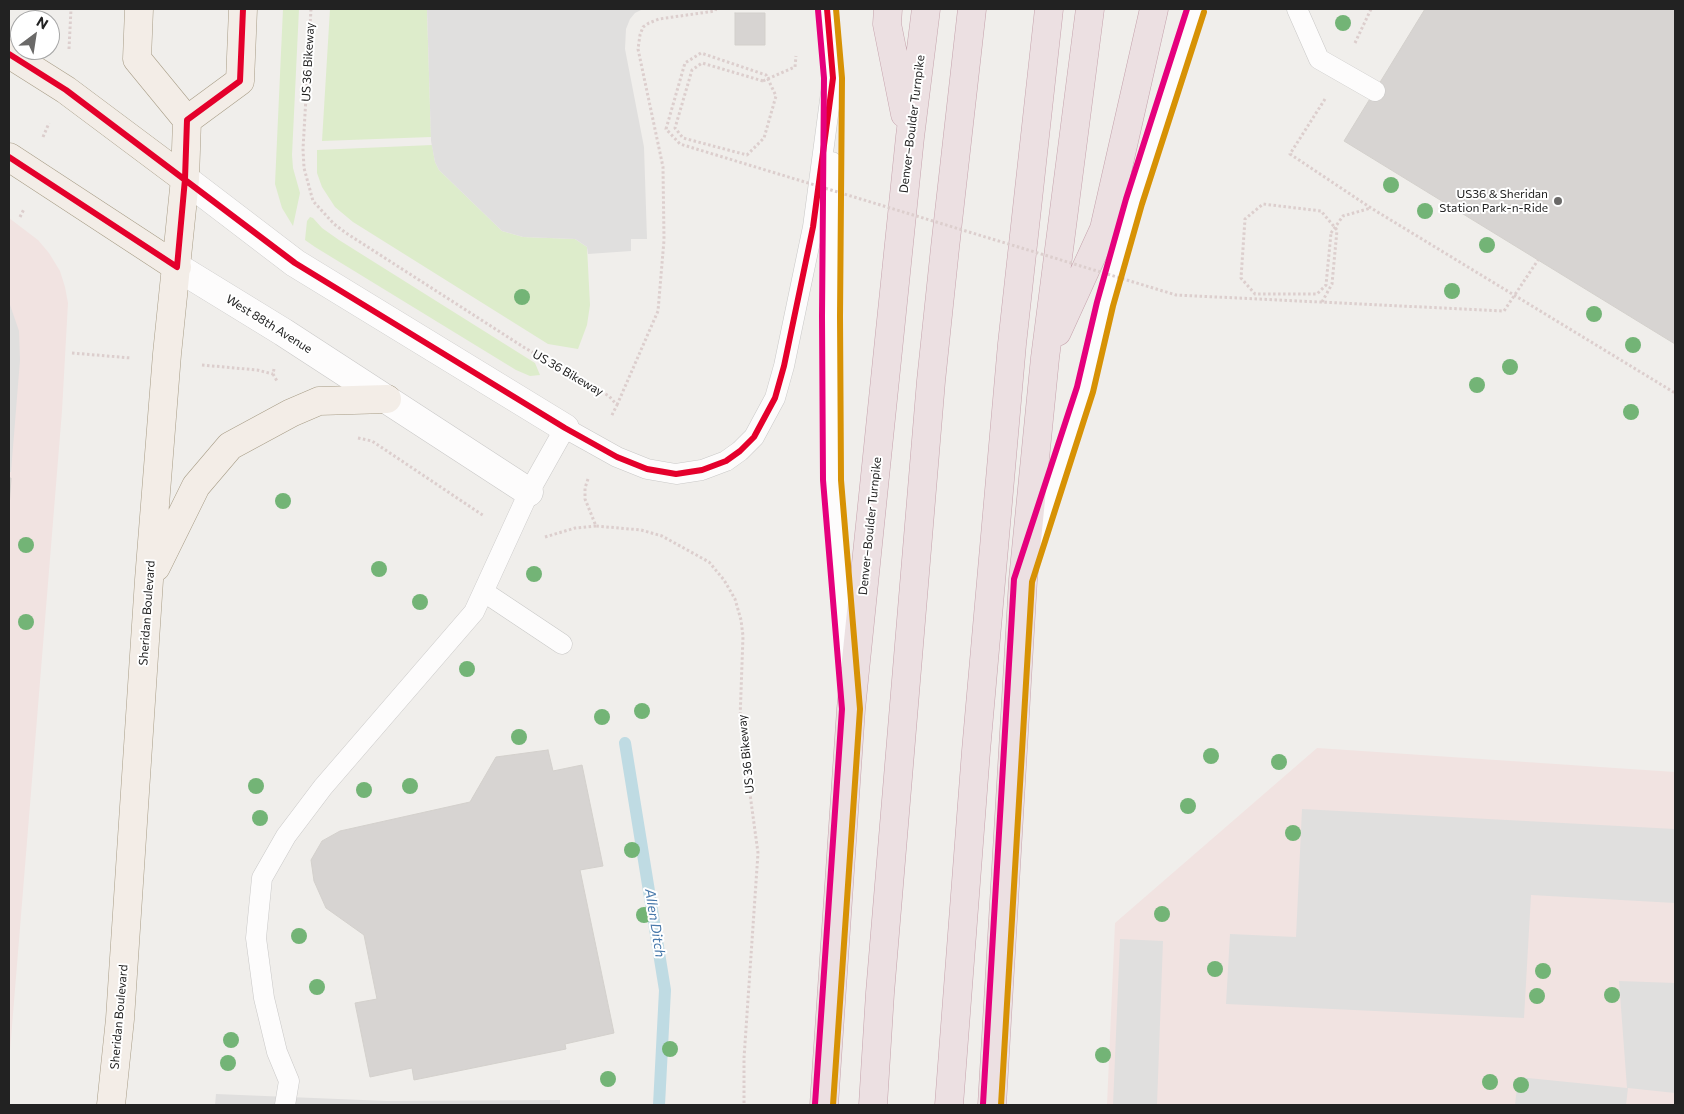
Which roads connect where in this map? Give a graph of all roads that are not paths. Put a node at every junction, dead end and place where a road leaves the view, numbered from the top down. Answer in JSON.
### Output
{"nodes":[{"id":1,"x":139,"y":9,"type":"edge"},
{"id":2,"x":242,"y":9,"type":"edge"},
{"id":3,"x":827,"y":9,"type":"edge"},
{"id":4,"x":888,"y":9,"type":"edge"},
{"id":5,"x":926,"y":9,"type":"edge"},
{"id":6,"x":972,"y":9,"type":"edge"},
{"id":7,"x":1049,"y":9,"type":"edge"},
{"id":8,"x":1090,"y":9,"type":"edge"},
{"id":9,"x":1154,"y":9,"type":"edge"},
{"id":10,"x":1196,"y":9,"type":"edge"},
{"id":11,"x":1297,"y":9,"type":"edge"},
{"id":12,"x":9,"y":54,"type":"edge"},
{"id":13,"x":833,"y":78,"type":"junction"},
{"id":14,"x":1375,"y":91,"type":"dead end"},
{"id":15,"x":187,"y":120,"type":"junction"},
{"id":16,"x":910,"y":137,"type":"junction"},
{"id":17,"x":9,"y":158,"type":"edge"},
{"id":18,"x":185,"y":179,"type":"junction"},
{"id":19,"x":177,"y":267,"type":"junction"},
{"id":20,"x":1045,"y":358,"type":"junction"},
{"id":21,"x":387,"y":399,"type":"junction"},
{"id":22,"x":565,"y":428,"type":"junction"},
{"id":23,"x":528,"y":492,"type":"junction"},
{"id":24,"x":149,"y":580,"type":"junction"},
{"id":25,"x":1023,"y":580,"type":"junction"},
{"id":26,"x":484,"y":592,"type":"junction"},
{"id":27,"x":562,"y":644,"type":"dead end"},
{"id":28,"x":851,"y":709,"type":"junction"},
{"id":29,"x":111,"y":1105,"type":"edge"},
{"id":30,"x":286,"y":1105,"type":"edge"},
{"id":31,"x":824,"y":1105,"type":"edge"},
{"id":32,"x":874,"y":1105,"type":"edge"},
{"id":33,"x":950,"y":1105,"type":"edge"},
{"id":34,"x":992,"y":1105,"type":"edge"}],
"edges":[{"from":1,"to":15,"type":"main road"},
{"from":2,"to":15,"type":"main road"},
{"from":3,"to":13,"type":"lane"},
{"from":4,"to":16,"type":"highway"},
{"from":5,"to":16,"type":"highway","name":"Denver–Boulder Turnpike"},
{"from":6,"to":32,"type":"highway"},
{"from":7,"to":33,"type":"highway"},
{"from":8,"to":20,"type":"highway"},
{"from":9,"to":20,"type":"highway"},
{"from":10,"to":25,"type":"lane"},
{"from":11,"to":14,"type":"lane"},
{"from":12,"to":18,"type":"main road"},
{"from":13,"to":22,"type":"lane"},
{"from":13,"to":28,"type":"lane"},
{"from":15,"to":18,"type":"main road","name":"Sheridan Boulevard"},
{"from":16,"to":28,"type":"highway","name":"Denver–Boulder Turnpike"},
{"from":17,"to":19,"type":"main road","name":"West 88th Avenue"},
{"from":18,"to":19,"type":"main road","name":"Sheridan Boulevard"},
{"from":18,"to":22,"type":"street"},
{"from":19,"to":21,"type":"street","name":"West 88th Avenue"},
{"from":19,"to":24,"type":"main road","name":"Sheridan Boulevard"},
{"from":20,"to":25,"type":"highway"},
{"from":21,"to":23,"type":"street","name":"West 88th Avenue"},
{"from":21,"to":24,"type":"main road"},
{"from":22,"to":23,"type":"lane"},
{"from":23,"to":26,"type":"lane"},
{"from":24,"to":29,"type":"main road","name":"Sheridan Boulevard"},
{"from":25,"to":34,"type":"highway"},
{"from":26,"to":27,"type":"lane"},
{"from":26,"to":30,"type":"lane"},
{"from":28,"to":31,"type":"highway","name":"Denver–Boulder Turnpike"}]}
